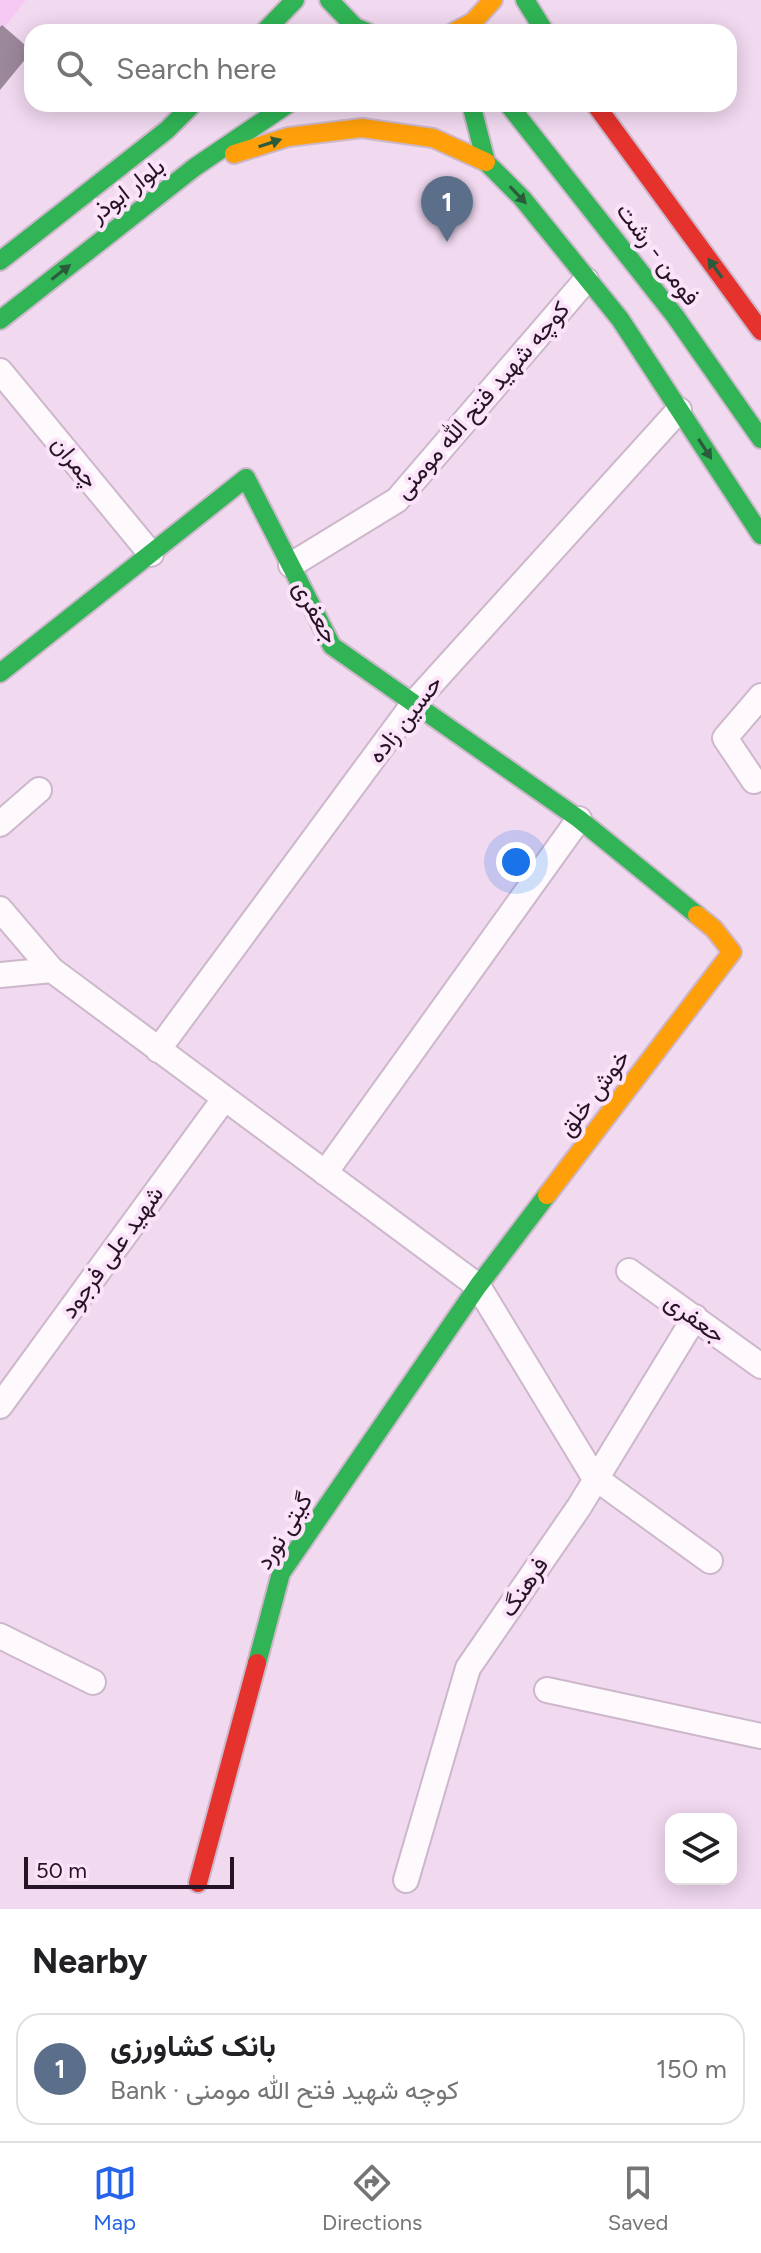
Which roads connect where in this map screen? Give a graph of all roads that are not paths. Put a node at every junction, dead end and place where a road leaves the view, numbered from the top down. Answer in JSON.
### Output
{"nodes":[{"id":1,"x":295,"y":0,"type":"edge"},
{"id":2,"x":329,"y":0,"type":"edge"},
{"id":3,"x":493,"y":0,"type":"edge"},
{"id":4,"x":525,"y":0,"type":"edge"},
{"id":5,"x":272,"y":24,"type":"edge"},
{"id":6,"x":352,"y":24,"type":"edge"},
{"id":7,"x":469,"y":24,"type":"edge"},
{"id":8,"x":540,"y":24,"type":"edge"},
{"id":9,"x":185,"y":112,"type":"edge"},
{"id":10,"x":276,"y":112,"type":"edge"},
{"id":11,"x":473,"y":112,"type":"edge"},
{"id":12,"x":515,"y":112,"type":"edge"},
{"id":13,"x":601,"y":112,"type":"edge"},
{"id":14,"x":486,"y":162,"type":"junction"},
{"id":15,"x":195,"y":167,"type":"junction"},
{"id":16,"x":0,"y":261,"type":"edge"},
{"id":17,"x":586,"y":280,"type":"junction"},
{"id":18,"x":0,"y":320,"type":"edge"},
{"id":19,"x":761,"y":331,"type":"edge"},
{"id":20,"x":0,"y":371,"type":"edge"},
{"id":21,"x":679,"y":410,"type":"junction"},
{"id":22,"x":761,"y":439,"type":"edge"},
{"id":23,"x":761,"y":535,"type":"edge"},
{"id":24,"x":151,"y":554,"type":"junction"},
{"id":25,"x":291,"y":565,"type":"junction"},
{"id":26,"x":0,"y":673,"type":"edge"},
{"id":27,"x":761,"y":696,"type":"edge"},
{"id":28,"x":414,"y":703,"type":"junction"},
{"id":29,"x":754,"y":781,"type":"dead end"},
{"id":30,"x":39,"y":790,"type":"dead end"},
{"id":31,"x":579,"y":819,"type":"junction"},
{"id":32,"x":0,"y":824,"type":"edge"},
{"id":33,"x":0,"y":909,"type":"edge"},
{"id":34,"x":714,"y":929,"type":"joint"},
{"id":35,"x":52,"y":970,"type":"junction"},
{"id":36,"x":0,"y":975,"type":"edge"},
{"id":37,"x":158,"y":1050,"type":"junction"},
{"id":38,"x":224,"y":1099,"type":"junction"},
{"id":39,"x":325,"y":1173,"type":"junction"},
{"id":40,"x":629,"y":1271,"type":"dead end"},
{"id":41,"x":478,"y":1286,"type":"junction"},
{"id":42,"x":695,"y":1317,"type":"junction"},
{"id":43,"x":761,"y":1366,"type":"edge"},
{"id":44,"x":0,"y":1406,"type":"edge"},
{"id":45,"x":594,"y":1477,"type":"junction"},
{"id":46,"x":710,"y":1561,"type":"dead end"},
{"id":47,"x":0,"y":1636,"type":"edge"},
{"id":48,"x":93,"y":1682,"type":"dead end"},
{"id":49,"x":547,"y":1690,"type":"dead end"},
{"id":50,"x":761,"y":1736,"type":"edge"},
{"id":51,"x":406,"y":1880,"type":"dead end"},
{"id":52,"x":198,"y":1883,"type":"dead end"}],
"edges":[{"from":1,"to":5,"type":"street"},
{"from":2,"to":6,"type":"street"},
{"from":3,"to":7,"type":"street"},
{"from":4,"to":8,"type":"street"},
{"from":9,"to":16,"type":"street","name":"بلوار ابوذر"},
{"from":10,"to":15,"type":"street","name":"بلوار ابوذر"},
{"from":11,"to":14,"type":"street"},
{"from":12,"to":22,"type":"street","name":"فومن - رشت"},
{"from":19,"to":13,"type":"street","one_way":true},
{"from":15,"to":14,"type":"street","one_way":true},
{"from":14,"to":17,"type":"street","one_way":true},
{"from":18,"to":15,"type":"street","name":"بلوار ابوذر","one_way":true},
{"from":17,"to":21,"type":"street"},
{"from":17,"to":25,"type":"street","name":"کوچه شهید فتح الله مومنی"},
{"from":20,"to":24,"type":"street","name":"چمران"},
{"from":21,"to":23,"type":"street","one_way":true},
{"from":21,"to":28,"type":"street","name":"حسین زاده"},
{"from":24,"to":25,"type":"street","name":"جعفری"},
{"from":24,"to":26,"type":"street","name":"جعفری"},
{"from":25,"to":28,"type":"street","name":"جعفری"},
{"from":27,"to":29,"type":"street"},
{"from":28,"to":31,"type":"street","name":"جعفری"},
{"from":28,"to":37,"type":"street","name":"حسین زاده"},
{"from":30,"to":32,"type":"street"},
{"from":31,"to":34,"type":"street","name":"جعفری"},
{"from":31,"to":39,"type":"street"},
{"from":33,"to":35,"type":"street"},
{"from":34,"to":41,"type":"street","name":"خوش خلق"},
{"from":35,"to":36,"type":"street"},
{"from":35,"to":37,"type":"street"},
{"from":37,"to":38,"type":"street"},
{"from":38,"to":39,"type":"street"},
{"from":38,"to":44,"type":"street","name":"شهید علی فرجود"},
{"from":39,"to":41,"type":"street"},
{"from":40,"to":42,"type":"street","name":"جعفری"},
{"from":41,"to":45,"type":"street"},
{"from":41,"to":52,"type":"street","name":"گیتی نورد"},
{"from":42,"to":43,"type":"street","name":"جعفری"},
{"from":42,"to":45,"type":"street","name":"فرهنگ"},
{"from":45,"to":46,"type":"street"},
{"from":45,"to":51,"type":"street","name":"فرهنگ"},
{"from":47,"to":48,"type":"street"},
{"from":49,"to":50,"type":"street"}]}
